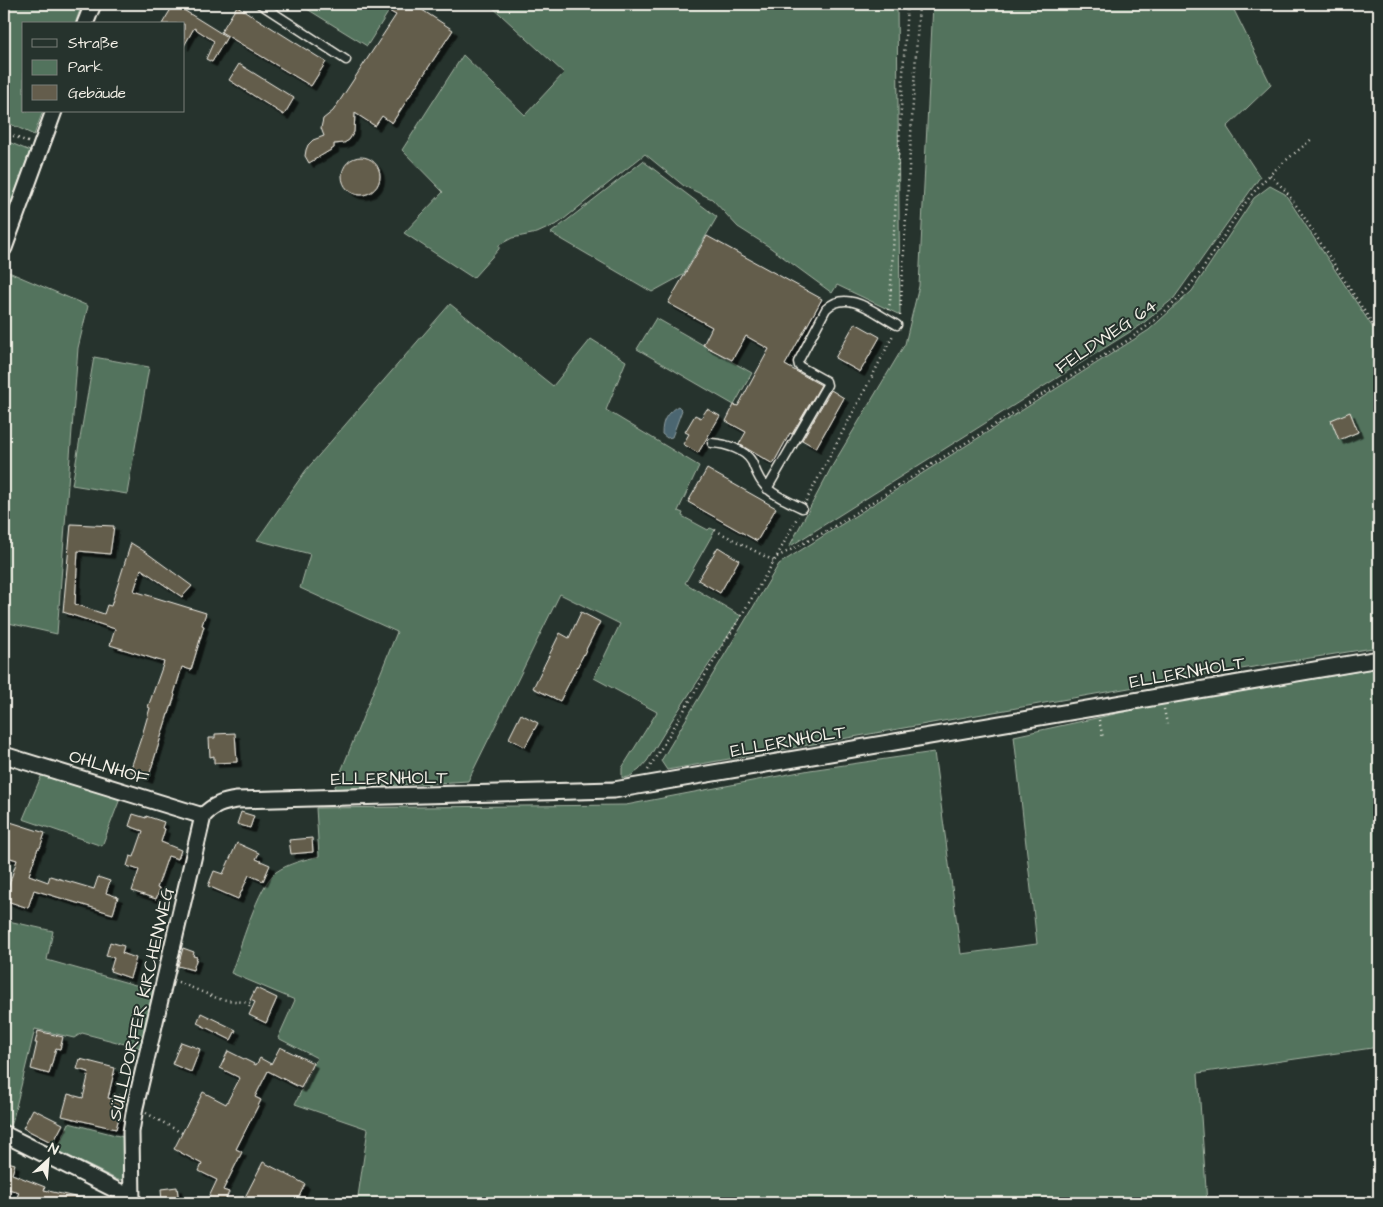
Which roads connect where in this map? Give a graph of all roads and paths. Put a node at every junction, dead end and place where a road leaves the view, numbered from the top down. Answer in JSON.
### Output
{"nodes":[{"id":1,"x":93,"y":4,"type":"edge"},
{"id":2,"x":260,"y":4,"type":"edge"},
{"id":3,"x":908,"y":4,"type":"edge"},
{"id":4,"x":272,"y":7,"type":"edge"},
{"id":5,"x":86,"y":22,"type":"edge"},
{"id":6,"x":346,"y":60,"type":"dead end"},
{"id":7,"x":54,"y":112,"type":"edge"},
{"id":8,"x":4,"y":132,"type":"edge"},
{"id":9,"x":1313,"y":138,"type":"dead end"},
{"id":10,"x":40,"y":148,"type":"junction"},
{"id":11,"x":1270,"y":175,"type":"junction"},
{"id":12,"x":4,"y":248,"type":"edge"},
{"id":13,"x":885,"y":318,"type":"junction"},
{"id":14,"x":897,"y":325,"type":"dead end"},
{"id":15,"x":1379,"y":334,"type":"edge"},
{"id":16,"x":712,"y":443,"type":"dead end"},
{"id":17,"x":767,"y":489,"type":"junction"},
{"id":18,"x":802,"y":508,"type":"dead end"},
{"id":19,"x":715,"y":530,"type":"dead end"},
{"id":20,"x":1379,"y":659,"type":"edge"},
{"id":21,"x":1096,"y":707,"type":"junction"},
{"id":22,"x":1103,"y":738,"type":"dead end"},
{"id":23,"x":4,"y":755,"type":"edge"},
{"id":24,"x":203,"y":816,"type":"junction"},
{"id":25,"x":165,"y":976,"type":"junction"},
{"id":26,"x":252,"y":1009,"type":"dead end"},
{"id":27,"x":135,"y":1107,"type":"junction"},
{"id":28,"x":182,"y":1132,"type":"dead end"},
{"id":29,"x":4,"y":1134,"type":"edge"},
{"id":30,"x":132,"y":1200,"type":"edge"}],
"edges":[{"from":1,"to":5,"type":"street"},
{"from":2,"to":4,"type":"lane"},
{"from":3,"to":13,"type":"path"},
{"from":4,"to":6,"type":"lane"},
{"from":7,"to":10,"type":"street"},
{"from":8,"to":10,"type":"path"},
{"from":9,"to":11,"type":"path","name":"FELDWEG 64"},
{"from":10,"to":12,"type":"street"},
{"from":11,"to":15,"type":"path"},
{"from":11,"to":19,"type":"path","name":"FELDWEG 64"},
{"from":13,"to":14,"type":"lane"},
{"from":13,"to":17,"type":"lane"},
{"from":16,"to":17,"type":"lane"},
{"from":17,"to":18,"type":"lane"},
{"from":20,"to":21,"type":"street","name":"ELLERNHOLT"},
{"from":21,"to":22,"type":"path"},
{"from":21,"to":24,"type":"street","name":"ELLERNHOLT"},
{"from":23,"to":24,"type":"street","name":"OHLNHOF"},
{"from":24,"to":25,"type":"street","name":"SÜLLDORFER KIRCHENWEG"},
{"from":25,"to":26,"type":"path"},
{"from":25,"to":27,"type":"street","name":"SÜLLDORFER KIRCHENWEG"},
{"from":27,"to":28,"type":"path"},
{"from":27,"to":30,"type":"street","name":"SÜLLDORFER KIRCHENWEG"},
{"from":29,"to":30,"type":"street"}]}
